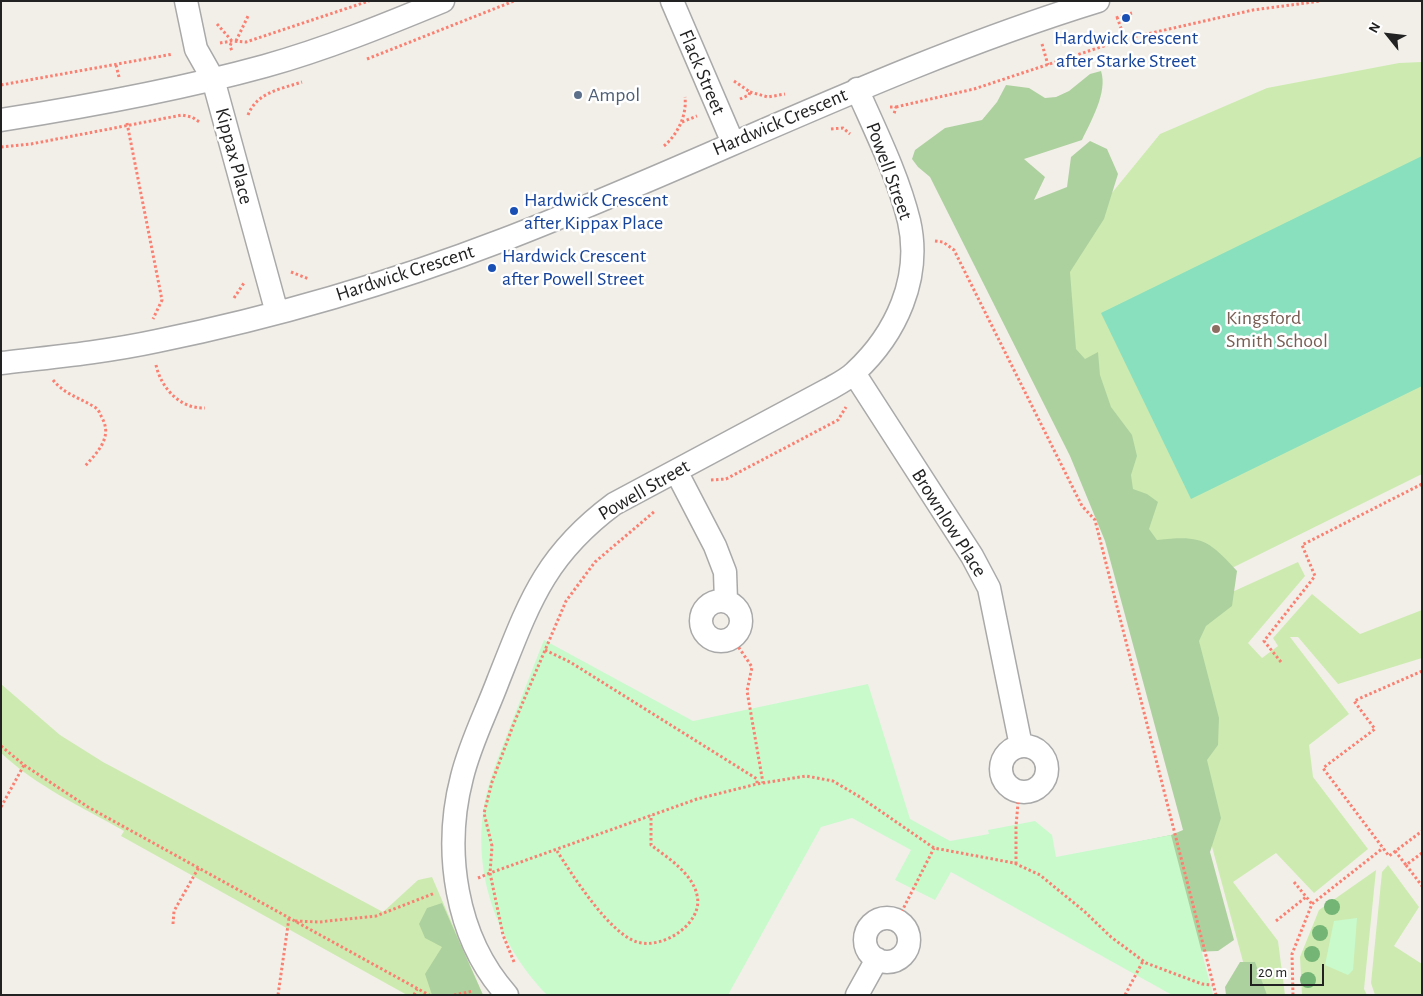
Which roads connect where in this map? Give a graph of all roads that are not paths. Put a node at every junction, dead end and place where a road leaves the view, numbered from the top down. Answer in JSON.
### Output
{"nodes":[{"id":1,"x":186,"y":1,"type":"edge"},
{"id":2,"x":443,"y":1,"type":"edge"},
{"id":3,"x":672,"y":1,"type":"edge"},
{"id":4,"x":1098,"y":1,"type":"edge"},
{"id":5,"x":213,"y":79,"type":"junction"},
{"id":6,"x":858,"y":89,"type":"junction"},
{"id":7,"x":1,"y":120,"type":"edge"},
{"id":8,"x":732,"y":143,"type":"junction"},
{"id":9,"x":277,"y":313,"type":"junction"},
{"id":10,"x":1,"y":363,"type":"edge"},
{"id":11,"x":854,"y":373,"type":"junction"},
{"id":12,"x":680,"y":480,"type":"junction"},
{"id":13,"x":726,"y":601,"type":"junction"},
{"id":14,"x":1021,"y":746,"type":"junction"},
{"id":15,"x":877,"y":959,"type":"junction"},
{"id":16,"x":504,"y":990,"type":"edge"},
{"id":17,"x":857,"y":995,"type":"edge"}],
"edges":[{"from":1,"to":5,"type":"street","name":"Kippax Place"},
{"from":2,"to":5,"type":"street"},
{"from":3,"to":8,"type":"street","name":"Flack Street"},
{"from":4,"to":6,"type":"street","name":"Hardwick Crescent"},
{"from":5,"to":7,"type":"street"},
{"from":5,"to":9,"type":"street","name":"Kippax Place"},
{"from":6,"to":8,"type":"street","name":"Hardwick Crescent"},
{"from":6,"to":11,"type":"street","name":"Powell Street"},
{"from":8,"to":9,"type":"street","name":"Hardwick Crescent"},
{"from":9,"to":10,"type":"street","name":"Hardwick Crescent"},
{"from":11,"to":12,"type":"street","name":"Powell Street"},
{"from":11,"to":14,"type":"street","name":"Brownlow Place"},
{"from":12,"to":13,"type":"street"},
{"from":12,"to":16,"type":"street","name":"Powell Street"},
{"from":13,"to":13,"type":"street"},
{"from":14,"to":14,"type":"street"},
{"from":15,"to":15,"type":"street"},
{"from":15,"to":17,"type":"street"}]}
